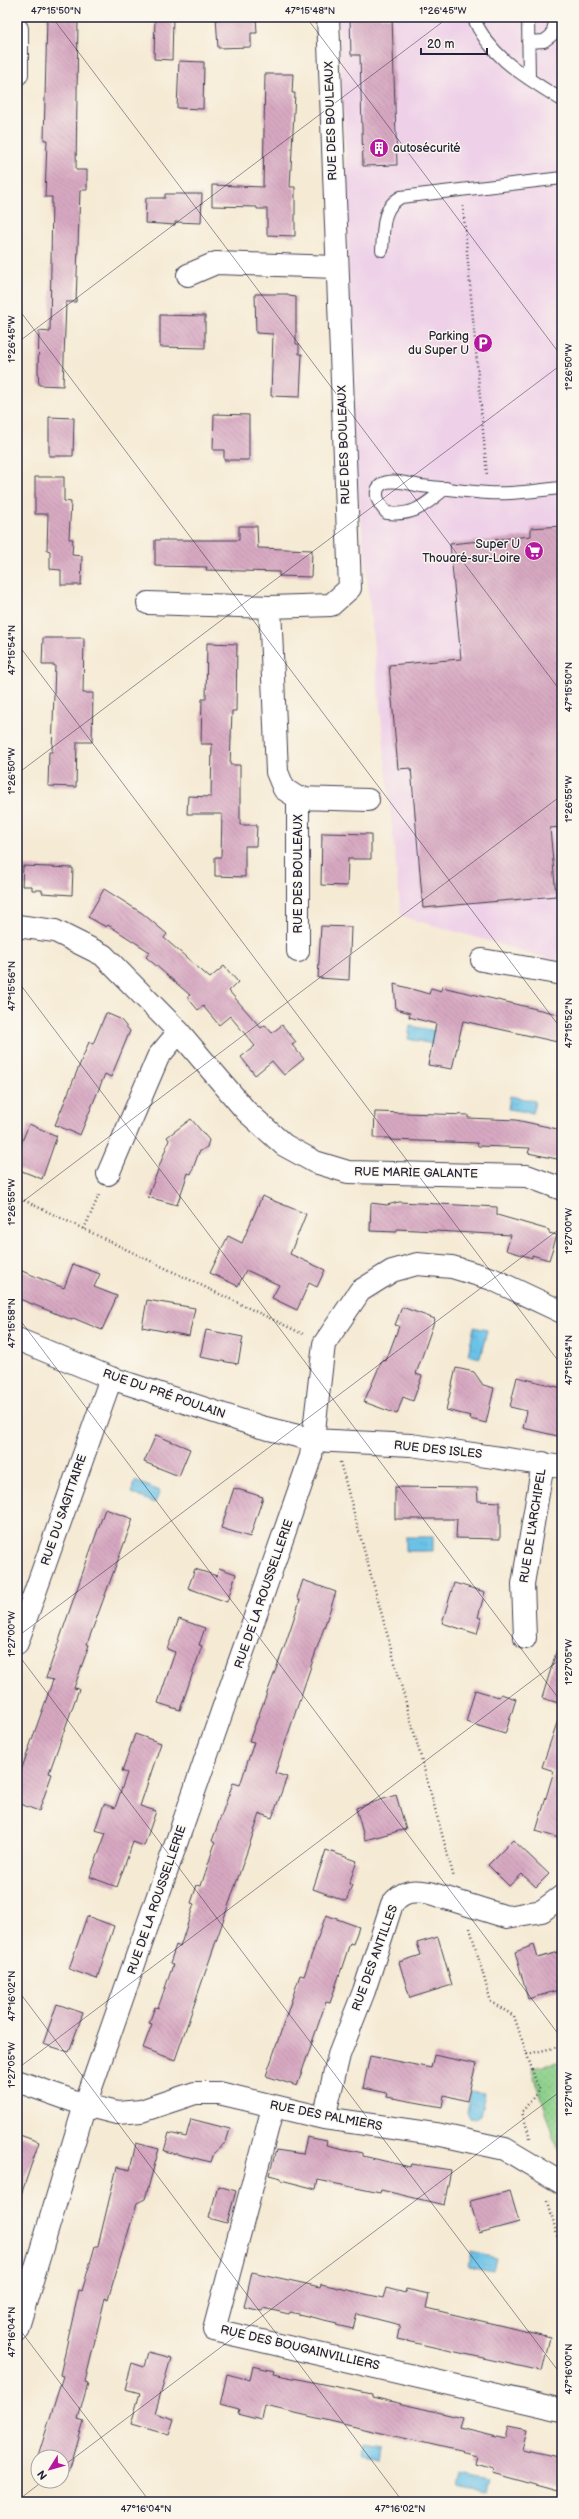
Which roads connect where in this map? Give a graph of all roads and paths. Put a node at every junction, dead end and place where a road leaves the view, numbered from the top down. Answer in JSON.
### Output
{"nodes":[{"id":1,"x":328,"y":17,"type":"edge"},
{"id":2,"x":473,"y":17,"type":"edge"},
{"id":3,"x":528,"y":17,"type":"edge"},
{"id":4,"x":554,"y":26,"type":"dead end"},
{"id":5,"x":17,"y":28,"type":"edge"},
{"id":6,"x":528,"y":42,"type":"junction"},
{"id":7,"x":17,"y":74,"type":"edge"},
{"id":8,"x":529,"y":79,"type":"junction"},
{"id":9,"x":562,"y":100,"type":"edge"},
{"id":10,"x":562,"y":178,"type":"edge"},
{"id":11,"x":462,"y":189,"type":"junction"},
{"id":12,"x":382,"y":250,"type":"dead end"},
{"id":13,"x":336,"y":267,"type":"junction"},
{"id":14,"x":188,"y":275,"type":"dead end"},
{"id":15,"x":446,"y":488,"type":"junction"},
{"id":16,"x":562,"y":488,"type":"edge"},
{"id":17,"x":489,"y":494,"type":"junction"},
{"id":18,"x":148,"y":603,"type":"dead end"},
{"id":19,"x":270,"y":607,"type":"junction"},
{"id":20,"x":298,"y":798,"type":"junction"},
{"id":21,"x":368,"y":800,"type":"dead end"},
{"id":22,"x":17,"y":926,"type":"edge"},
{"id":23,"x":298,"y":951,"type":"dead end"},
{"id":24,"x":482,"y":960,"type":"dead end"},
{"id":25,"x":562,"y":974,"type":"edge"},
{"id":26,"x":179,"y":1032,"type":"junction"},
{"id":27,"x":108,"y":1174,"type":"joint"},
{"id":28,"x":562,"y":1189,"type":"edge"},
{"id":29,"x":17,"y":1197,"type":"edge"},
{"id":30,"x":84,"y":1229,"type":"junction"},
{"id":31,"x":562,"y":1312,"type":"edge"},
{"id":32,"x":17,"y":1339,"type":"edge"},
{"id":33,"x":324,"y":1344,"type":"junction"},
{"id":34,"x":111,"y":1378,"type":"junction"},
{"id":35,"x":314,"y":1440,"type":"junction"},
{"id":36,"x":341,"y":1442,"type":"junction"},
{"id":37,"x":552,"y":1465,"type":"edge"},
{"id":38,"x":525,"y":1638,"type":"dead end"},
{"id":39,"x":17,"y":1643,"type":"edge"},
{"id":40,"x":562,"y":1896,"type":"edge"},
{"id":41,"x":464,"y":1905,"type":"junction"},
{"id":42,"x":562,"y":2046,"type":"edge"},
{"id":43,"x":527,"y":2054,"type":"junction"},
{"id":44,"x":17,"y":2082,"type":"edge"},
{"id":45,"x":85,"y":2105,"type":"junction"},
{"id":46,"x":273,"y":2107,"type":"junction"},
{"id":47,"x":324,"y":2118,"type":"junction"},
{"id":48,"x":539,"y":2170,"type":"junction"},
{"id":49,"x":562,"y":2183,"type":"edge"},
{"id":50,"x":562,"y":2254,"type":"edge"},
{"id":51,"x":17,"y":2330,"type":"edge"},
{"id":52,"x":562,"y":2410,"type":"edge"}],
"edges":[{"from":1,"to":13,"type":"street","name":"RUE DES BOULEAUX"},
{"from":2,"to":8,"type":"lane"},
{"from":3,"to":6,"type":"lane"},
{"from":4,"to":6,"type":"lane"},
{"from":5,"to":7,"type":"street"},
{"from":6,"to":8,"type":"lane"},
{"from":8,"to":9,"type":"lane"},
{"from":10,"to":11,"type":"lane"},
{"from":11,"to":12,"type":"lane"},
{"from":11,"to":17,"type":"path"},
{"from":13,"to":14,"type":"street"},
{"from":13,"to":19,"type":"street","name":"RUE DES BOULEAUX"},
{"from":15,"to":15,"type":"lane"},
{"from":15,"to":17,"type":"lane"},
{"from":16,"to":17,"type":"lane"},
{"from":18,"to":19,"type":"street"},
{"from":19,"to":20,"type":"street","name":"RUE DES BOULEAUX"},
{"from":20,"to":21,"type":"street","name":"RUE DES BOULEAUX"},
{"from":20,"to":23,"type":"street","name":"RUE DES BOULEAUX"},
{"from":22,"to":26,"type":"street","name":"RUE MARIE GALANTE"},
{"from":24,"to":25,"type":"street"},
{"from":26,"to":27,"type":"street"},
{"from":26,"to":28,"type":"street","name":"RUE MARIE GALANTE"},
{"from":27,"to":30,"type":"path"},
{"from":29,"to":30,"type":"path"},
{"from":30,"to":33,"type":"path"},
{"from":31,"to":33,"type":"street","name":"RUE DE LA ROUSSELLERIE"},
{"from":32,"to":34,"type":"street","name":"RUE DU PRÉ POULAIN"},
{"from":33,"to":35,"type":"street","name":"RUE DE LA ROUSSELLERIE"},
{"from":34,"to":35,"type":"street","name":"RUE DU PRÉ POULAIN"},
{"from":34,"to":39,"type":"street","name":"RUE DU SAGITTAIRE"},
{"from":35,"to":36,"type":"street","name":"RUE DES ISLES"},
{"from":35,"to":45,"type":"street","name":"RUE DE LA ROUSSELLERIE"},
{"from":36,"to":37,"type":"street","name":"RUE DES ISLES"},
{"from":36,"to":41,"type":"path"},
{"from":37,"to":38,"type":"street","name":"RUE DE L'ARCHIPEL"},
{"from":40,"to":41,"type":"street","name":"RUE DES ANTILLES"},
{"from":41,"to":43,"type":"path"},
{"from":41,"to":47,"type":"street","name":"RUE DES ANTILLES"},
{"from":42,"to":43,"type":"path"},
{"from":43,"to":48,"type":"path"},
{"from":44,"to":45,"type":"street"},
{"from":45,"to":46,"type":"street","name":"RUE DES PALMIERS"},
{"from":45,"to":51,"type":"street","name":"RUE DE LA ROUSSELLERIE"},
{"from":46,"to":47,"type":"street","name":"RUE DES PALMIERS"},
{"from":46,"to":52,"type":"street","name":"RUE DES BOUGAINVILLIERS"},
{"from":47,"to":48,"type":"street","name":"RUE DES PALMIERS"},
{"from":48,"to":49,"type":"street","name":"RUE DES PALMIERS"},
{"from":48,"to":50,"type":"path"}]}
